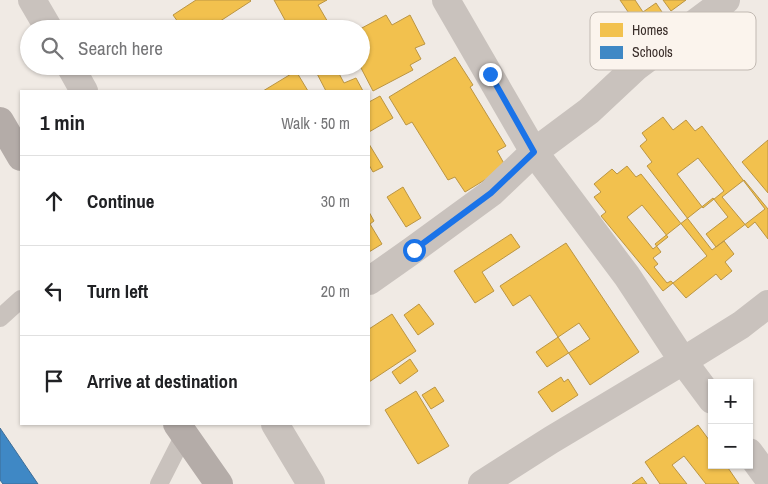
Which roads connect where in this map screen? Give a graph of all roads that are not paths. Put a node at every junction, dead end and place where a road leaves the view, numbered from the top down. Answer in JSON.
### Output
{"nodes":[{"id":1,"x":32,"y":0,"type":"edge"},
{"id":2,"x":446,"y":0,"type":"edge"},
{"id":3,"x":726,"y":0,"type":"edge"},
{"id":4,"x":710,"y":12,"type":"edge"},
{"id":5,"x":43,"y":20,"type":"edge"},
{"id":6,"x":633,"y":70,"type":"edge"},
{"id":7,"x":75,"y":75,"type":"edge"},
{"id":8,"x":83,"y":90,"type":"edge"},
{"id":9,"x":0,"y":121,"type":"edge"},
{"id":10,"x":534,"y":152,"type":"junction"},
{"id":11,"x":20,"y":155,"type":"edge"},
{"id":12,"x":370,"y":280,"type":"edge"},
{"id":13,"x":20,"y":300,"type":"edge"},
{"id":14,"x":768,"y":304,"type":"edge"},
{"id":15,"x":0,"y":318,"type":"edge"},
{"id":16,"x":683,"y":361,"type":"junction"},
{"id":17,"x":708,"y":395,"type":"edge"},
{"id":18,"x":276,"y":425,"type":"edge"},
{"id":19,"x":181,"y":429,"type":"edge"},
{"id":20,"x":753,"y":457,"type":"edge"},
{"id":21,"x":768,"y":478,"type":"edge"},
{"id":22,"x":158,"y":484,"type":"edge"},
{"id":23,"x":219,"y":484,"type":"edge"},
{"id":24,"x":311,"y":484,"type":"edge"},
{"id":25,"x":482,"y":484,"type":"edge"}],
"edges":[{"from":1,"to":5,"type":"street"},
{"from":2,"to":10,"type":"street"},
{"from":3,"to":4,"type":"street"},
{"from":6,"to":10,"type":"street"},
{"from":7,"to":8,"type":"street"},
{"from":9,"to":11,"type":"highway"},
{"from":10,"to":12,"type":"street"},
{"from":10,"to":16,"type":"street"},
{"from":13,"to":15,"type":"lane"},
{"from":14,"to":16,"type":"street"},
{"from":16,"to":17,"type":"street"},
{"from":16,"to":25,"type":"street"},
{"from":18,"to":24,"type":"street"},
{"from":19,"to":22,"type":"lane"},
{"from":19,"to":23,"type":"highway"},
{"from":20,"to":21,"type":"street"}]}
